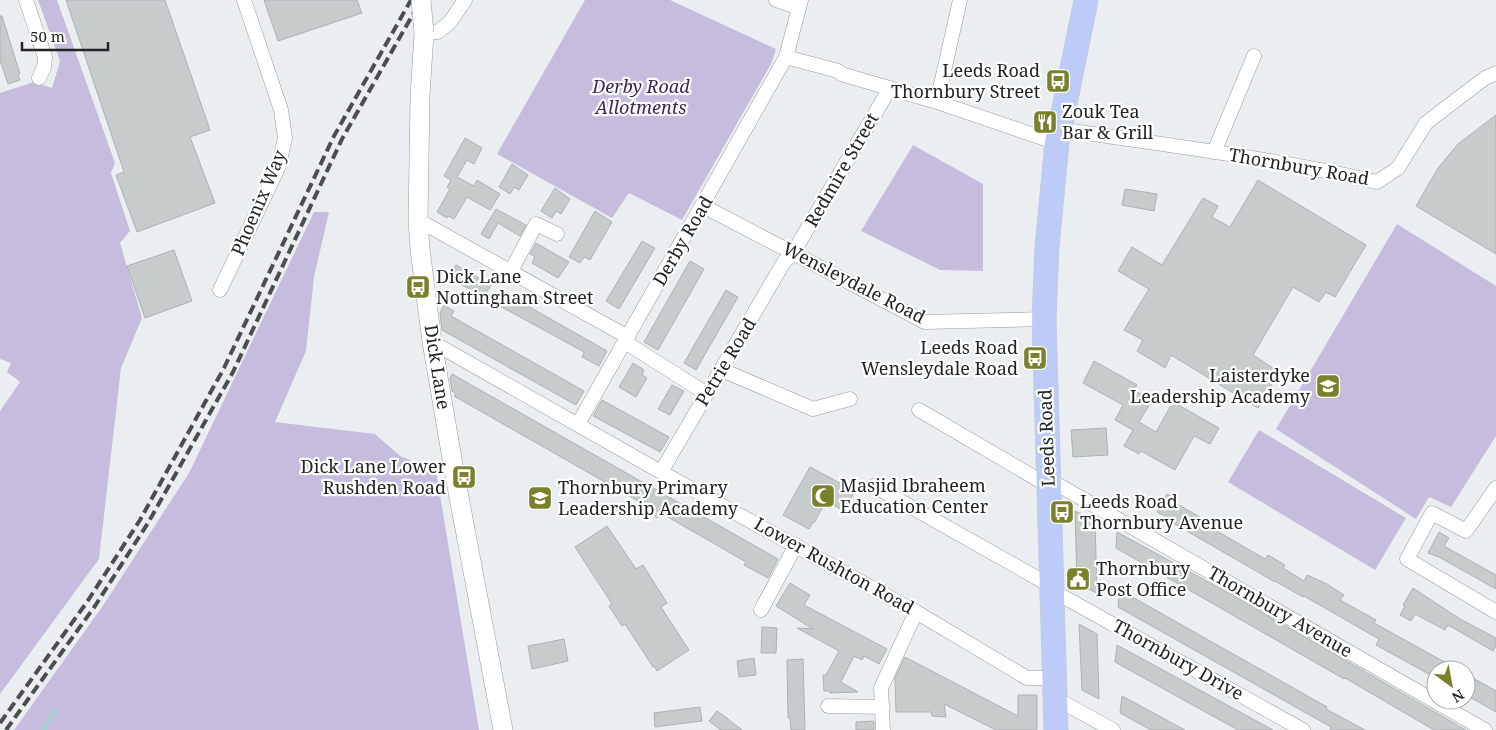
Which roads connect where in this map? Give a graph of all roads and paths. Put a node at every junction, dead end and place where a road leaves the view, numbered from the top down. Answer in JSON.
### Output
{"nodes":[{"id":1,"x":26,"y":0,"type":"edge"},
{"id":2,"x":244,"y":0,"type":"edge"},
{"id":3,"x":421,"y":0,"type":"edge"},
{"id":4,"x":465,"y":0,"type":"edge"},
{"id":5,"x":776,"y":0,"type":"edge"},
{"id":6,"x":960,"y":0,"type":"edge"},
{"id":7,"x":1086,"y":0,"type":"edge"},
{"id":8,"x":800,"y":4,"type":"edge"},
{"id":9,"x":424,"y":33,"type":"junction"},
{"id":10,"x":1254,"y":56,"type":"dead end"},
{"id":11,"x":786,"y":57,"type":"junction"},
{"id":12,"x":1496,"y":73,"type":"edge"},
{"id":13,"x":39,"y":78,"type":"dead end"},
{"id":14,"x":890,"y":88,"type":"junction"},
{"id":15,"x":937,"y":102,"type":"junction"},
{"id":16,"x":1058,"y":136,"type":"junction"},
{"id":17,"x":1214,"y":152,"type":"junction"},
{"id":18,"x":703,"y":206,"type":"junction"},
{"id":19,"x":418,"y":220,"type":"junction"},
{"id":20,"x":557,"y":234,"type":"dead end"},
{"id":21,"x":793,"y":253,"type":"junction"},
{"id":22,"x":511,"y":271,"type":"junction"},
{"id":23,"x":220,"y":290,"type":"dead end"},
{"id":24,"x":1044,"y":319,"type":"junction"},
{"id":25,"x":626,"y":339,"type":"junction"},
{"id":26,"x":432,"y":342,"type":"junction"},
{"id":27,"x":722,"y":370,"type":"junction"},
{"id":28,"x":707,"y":394,"type":"junction"},
{"id":29,"x":850,"y":399,"type":"dead end"},
{"id":30,"x":919,"y":410,"type":"dead end"},
{"id":31,"x":578,"y":424,"type":"junction"},
{"id":32,"x":661,"y":472,"type":"junction"},
{"id":33,"x":1048,"y":483,"type":"junction"},
{"id":34,"x":874,"y":486,"type":"dead end"},
{"id":35,"x":1496,"y":488,"type":"edge"},
{"id":36,"x":796,"y":545,"type":"junction"},
{"id":37,"x":1053,"y":589,"type":"junction"},
{"id":38,"x":761,"y":610,"type":"dead end"},
{"id":39,"x":916,"y":612,"type":"junction"},
{"id":40,"x":1496,"y":612,"type":"edge"},
{"id":41,"x":1055,"y":688,"type":"junction"},
{"id":42,"x":828,"y":706,"type":"dead end"},
{"id":43,"x":883,"y":707,"type":"junction"},
{"id":44,"x":503,"y":730,"type":"edge"},
{"id":45,"x":884,"y":730,"type":"edge"},
{"id":46,"x":1056,"y":730,"type":"edge"},
{"id":47,"x":1112,"y":730,"type":"edge"},
{"id":48,"x":1302,"y":730,"type":"edge"},
{"id":49,"x":1485,"y":730,"type":"edge"}],
"edges":[{"from":1,"to":13,"type":"street"},
{"from":2,"to":23,"type":"street","name":"Phoenix Way"},
{"from":3,"to":9,"type":"street","name":"Dick Lane","bridge":true},
{"from":4,"to":9,"type":"street"},
{"from":5,"to":8,"type":"street"},
{"from":6,"to":15,"type":"street"},
{"from":7,"to":16,"type":"highway","name":"Leeds Road"},
{"from":8,"to":11,"type":"street","name":"Derby Road"},
{"from":9,"to":19,"type":"street","name":"Dick Lane"},
{"from":10,"to":17,"type":"street"},
{"from":11,"to":14,"type":"street","name":"Thornbury Road"},
{"from":11,"to":18,"type":"street","name":"Derby Road"},
{"from":12,"to":17,"type":"street","name":"Thornbury Road"},
{"from":14,"to":15,"type":"street","name":"Thornbury Road"},
{"from":14,"to":21,"type":"street","name":"Redmire Street"},
{"from":15,"to":16,"type":"street","name":"Thornbury Road"},
{"from":16,"to":17,"type":"street","name":"Thornbury Road"},
{"from":16,"to":24,"type":"highway","name":"Leeds Road"},
{"from":18,"to":21,"type":"street","name":"Wensleydale Road"},
{"from":18,"to":25,"type":"street","name":"Derby Road"},
{"from":19,"to":22,"type":"street"},
{"from":19,"to":26,"type":"street","name":"Dick Lane"},
{"from":20,"to":22,"type":"street"},
{"from":21,"to":24,"type":"street","name":"Wensleydale Road"},
{"from":21,"to":27,"type":"street","name":"Petrie Road"},
{"from":22,"to":25,"type":"street"},
{"from":24,"to":33,"type":"highway","name":"Leeds Road"},
{"from":25,"to":28,"type":"street"},
{"from":25,"to":31,"type":"street","name":"Derby Road"},
{"from":26,"to":31,"type":"street","name":"Lower Rushton Road"},
{"from":26,"to":44,"type":"street","name":"Dick Lane"},
{"from":27,"to":28,"type":"street","name":"Petrie Road"},
{"from":27,"to":29,"type":"street"},
{"from":28,"to":32,"type":"street","name":"Petrie Road"},
{"from":30,"to":33,"type":"street","name":"Thornbury Avenue"},
{"from":31,"to":32,"type":"street","name":"Lower Rushton Road"},
{"from":32,"to":36,"type":"street","name":"Lower Rushton Road"},
{"from":33,"to":37,"type":"highway","name":"Leeds Road"},
{"from":33,"to":49,"type":"street","name":"Thornbury Avenue"},
{"from":34,"to":37,"type":"street","name":"Thornbury Drive"},
{"from":35,"to":40,"type":"street"},
{"from":36,"to":38,"type":"street"},
{"from":36,"to":39,"type":"street","name":"Lower Rushton Road"},
{"from":37,"to":41,"type":"highway","name":"Leeds Road"},
{"from":37,"to":48,"type":"street","name":"Thornbury Drive"},
{"from":39,"to":41,"type":"street","name":"Lower Rushton Road"},
{"from":39,"to":43,"type":"street"},
{"from":41,"to":46,"type":"highway","name":"Leeds Road"},
{"from":41,"to":47,"type":"street"},
{"from":42,"to":43,"type":"street"},
{"from":43,"to":45,"type":"street"}]}
